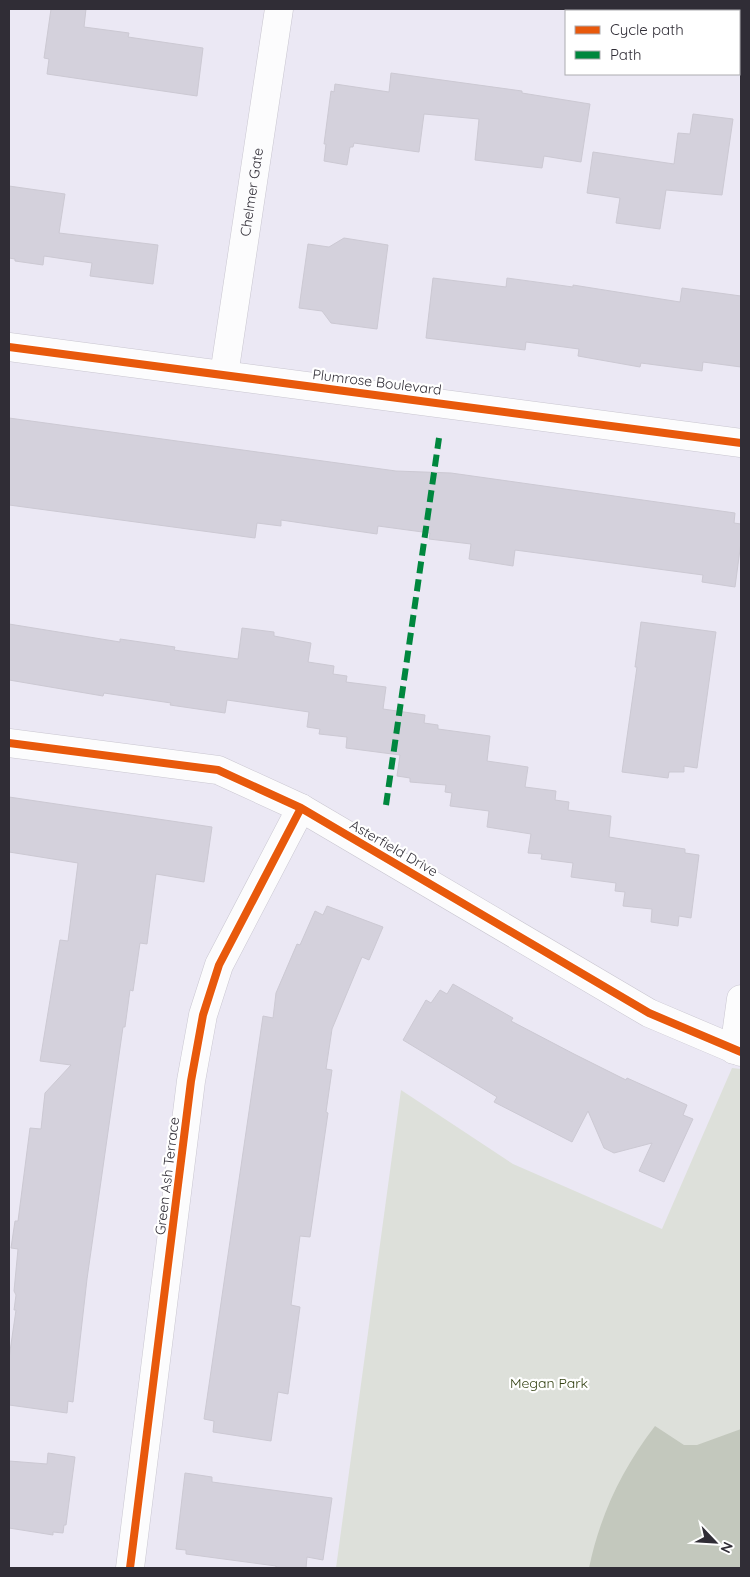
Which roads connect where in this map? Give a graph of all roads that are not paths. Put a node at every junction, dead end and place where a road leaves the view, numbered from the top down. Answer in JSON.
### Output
{"nodes":[{"id":1,"x":279,"y":9,"type":"edge"},
{"id":2,"x":9,"y":347,"type":"edge"},
{"id":3,"x":224,"y":375,"type":"junction"},
{"id":4,"x":741,"y":443,"type":"edge"},
{"id":5,"x":9,"y":743,"type":"edge"},
{"id":6,"x":301,"y":808,"type":"junction"},
{"id":7,"x":741,"y":999,"type":"edge"},
{"id":8,"x":738,"y":1051,"type":"edge"},
{"id":9,"x":130,"y":1568,"type":"edge"}],
"edges":[{"from":1,"to":3,"type":"street","name":"Chelmer Gate"},
{"from":2,"to":3,"type":"street","name":"Plumrose Boulevard"},
{"from":3,"to":4,"type":"street","name":"Plumrose Boulevard"},
{"from":5,"to":6,"type":"street","name":"Asterfield Drive"},
{"from":6,"to":8,"type":"street","name":"Asterfield Drive"},
{"from":6,"to":9,"type":"street","name":"Green Ash Terrace"},
{"from":7,"to":8,"type":"street"}]}
